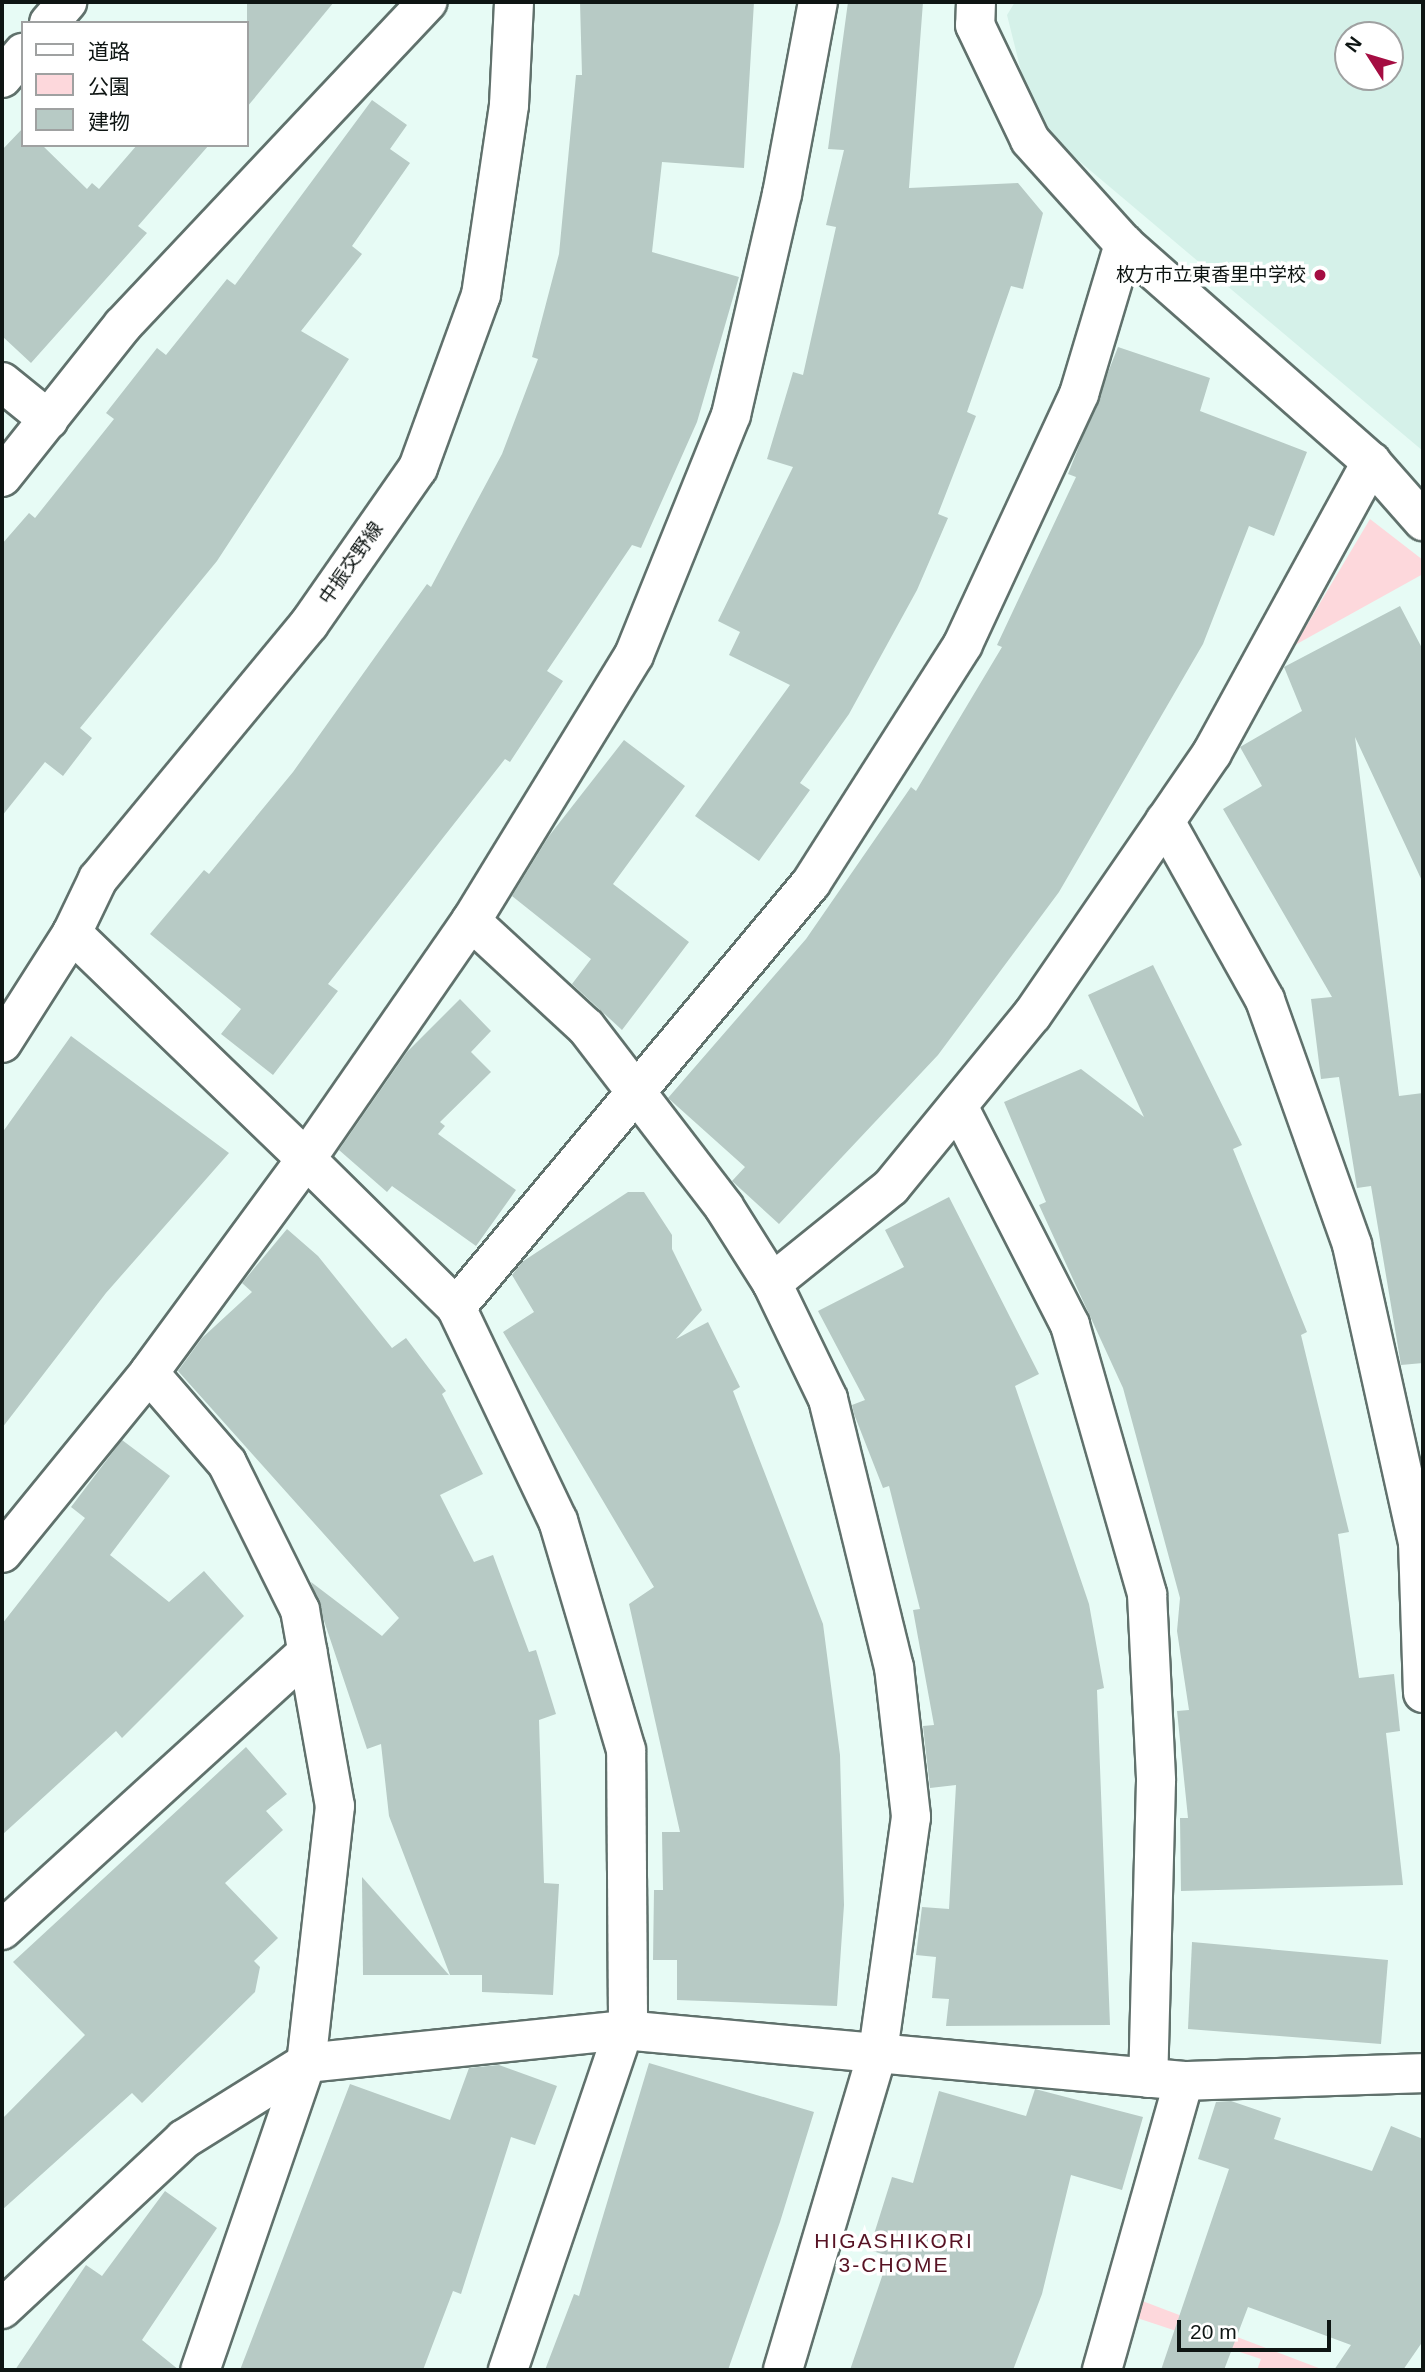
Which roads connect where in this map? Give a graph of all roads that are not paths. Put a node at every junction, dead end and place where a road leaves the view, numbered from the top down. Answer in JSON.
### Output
{"nodes":[{"id":1,"x":67,"y":2,"type":"edge"},
{"id":2,"x":427,"y":2,"type":"edge"},
{"id":3,"x":514,"y":2,"type":"edge"},
{"id":4,"x":818,"y":2,"type":"edge"},
{"id":5,"x":976,"y":2,"type":"edge"},
{"id":6,"x":51,"y":21,"type":"edge"},
{"id":7,"x":21,"y":56,"type":"edge"},
{"id":8,"x":2,"y":78,"type":"edge"},
{"id":9,"x":1124,"y":244,"type":"junction"},
{"id":10,"x":2,"y":382,"type":"edge"},
{"id":11,"x":49,"y":420,"type":"junction"},
{"id":12,"x":1371,"y":462,"type":"junction"},
{"id":13,"x":2,"y":477,"type":"edge"},
{"id":14,"x":1423,"y":521,"type":"edge"},
{"id":15,"x":1165,"y":821,"type":"junction"},
{"id":16,"x":471,"y":921,"type":"junction"},
{"id":17,"x":72,"y":933,"type":"junction"},
{"id":18,"x":2,"y":1044,"type":"edge"},
{"id":19,"x":635,"y":1093,"type":"junction"},
{"id":20,"x":958,"y":1106,"type":"junction"},
{"id":21,"x":306,"y":1159,"type":"junction"},
{"id":22,"x":772,"y":1283,"type":"junction"},
{"id":23,"x":456,"y":1307,"type":"junction"},
{"id":24,"x":149,"y":1373,"type":"junction"},
{"id":25,"x":1421,"y":1542,"type":"edge"},
{"id":26,"x":2,"y":1553,"type":"edge"},
{"id":27,"x":307,"y":1651,"type":"junction"},
{"id":28,"x":1423,"y":1693,"type":"edge"},
{"id":29,"x":2,"y":1930,"type":"edge"},
{"id":30,"x":623,"y":2030,"type":"junction"},
{"id":31,"x":878,"y":2051,"type":"junction"},
{"id":32,"x":306,"y":2063,"type":"junction"},
{"id":33,"x":1423,"y":2073,"type":"edge"},
{"id":34,"x":1166,"y":2080,"type":"junction"},
{"id":35,"x":2,"y":2309,"type":"edge"},
{"id":36,"x":200,"y":2370,"type":"edge"},
{"id":37,"x":508,"y":2370,"type":"edge"},
{"id":38,"x":783,"y":2370,"type":"edge"},
{"id":39,"x":1102,"y":2370,"type":"edge"}],
"edges":[{"from":1,"to":6,"type":"street"},
{"from":2,"to":11,"type":"street"},
{"from":3,"to":17,"type":"street","name":"中振交野線"},
{"from":4,"to":16,"type":"street"},
{"from":5,"to":9,"type":"street"},
{"from":7,"to":8,"type":"street"},
{"from":9,"to":12,"type":"street"},
{"from":9,"to":19,"type":"street"},
{"from":10,"to":11,"type":"street"},
{"from":11,"to":13,"type":"street"},
{"from":12,"to":14,"type":"street"},
{"from":12,"to":15,"type":"street"},
{"from":15,"to":20,"type":"street"},
{"from":15,"to":25,"type":"street"},
{"from":16,"to":19,"type":"street"},
{"from":16,"to":21,"type":"street"},
{"from":17,"to":18,"type":"street","name":"中振交野線"},
{"from":17,"to":21,"type":"street"},
{"from":19,"to":22,"type":"street"},
{"from":19,"to":23,"type":"street"},
{"from":20,"to":22,"type":"street"},
{"from":20,"to":34,"type":"street"},
{"from":21,"to":23,"type":"street"},
{"from":21,"to":24,"type":"street"},
{"from":22,"to":31,"type":"street"},
{"from":23,"to":30,"type":"street"},
{"from":24,"to":26,"type":"street"},
{"from":24,"to":27,"type":"street"},
{"from":25,"to":28,"type":"street"},
{"from":27,"to":29,"type":"street"},
{"from":27,"to":32,"type":"street"},
{"from":30,"to":31,"type":"street"},
{"from":30,"to":32,"type":"street"},
{"from":30,"to":37,"type":"street"},
{"from":31,"to":34,"type":"street"},
{"from":31,"to":38,"type":"street"},
{"from":32,"to":35,"type":"street"},
{"from":32,"to":36,"type":"street"},
{"from":33,"to":34,"type":"street"},
{"from":34,"to":39,"type":"street"}]}
